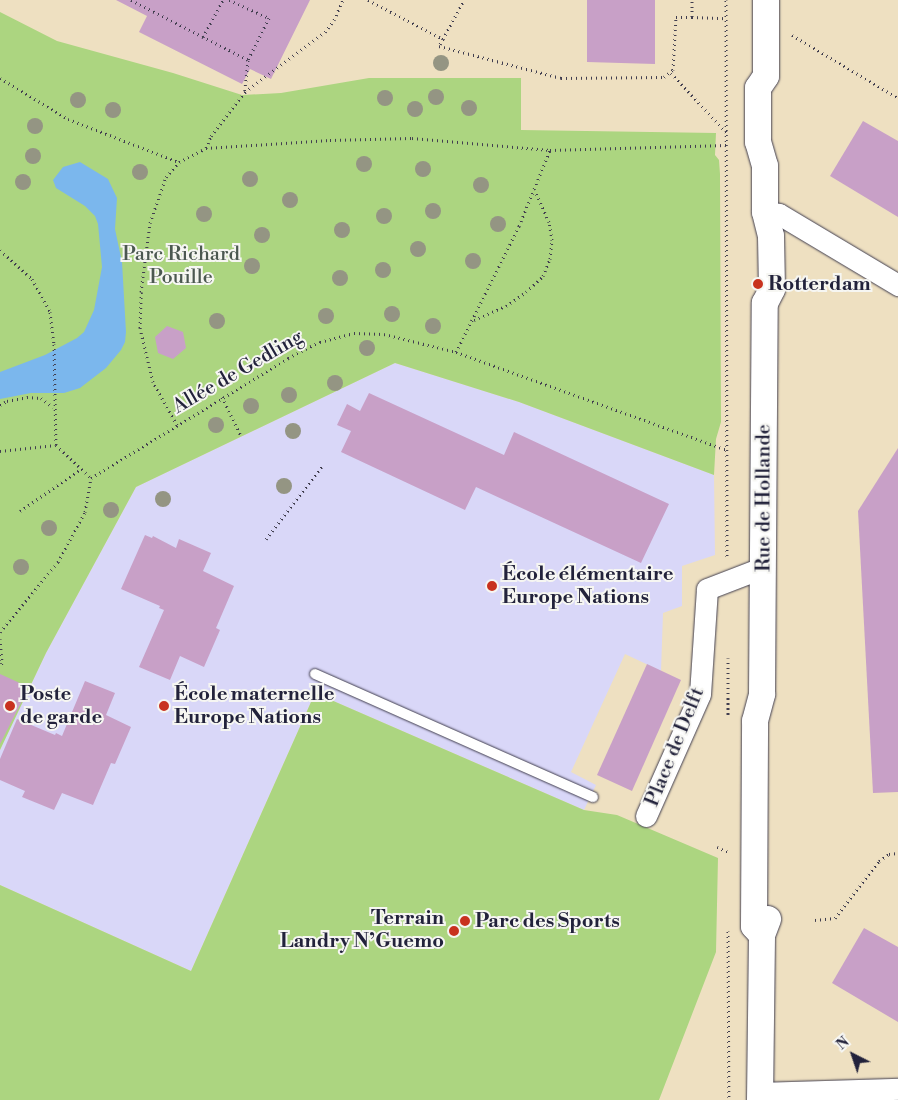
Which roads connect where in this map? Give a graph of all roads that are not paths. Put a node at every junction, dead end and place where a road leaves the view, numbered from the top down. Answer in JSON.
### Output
{"nodes":[{"id":1,"x":766,"y":0,"type":"edge"},
{"id":2,"x":765,"y":212,"type":"junction"},
{"id":3,"x":898,"y":285,"type":"edge"},
{"id":4,"x":764,"y":567,"type":"junction"},
{"id":5,"x":315,"y":674,"type":"dead end"},
{"id":6,"x":593,"y":797,"type":"dead end"},
{"id":7,"x":646,"y":816,"type":"dead end"},
{"id":8,"x":898,"y":1089,"type":"edge"},
{"id":9,"x":760,"y":1097,"type":"edge"}],
"edges":[{"from":1,"to":2,"type":"street","name":"Rue de Hollande"},
{"from":2,"to":3,"type":"street"},
{"from":2,"to":4,"type":"street","name":"Rue de Hollande"},
{"from":4,"to":7,"type":"street","name":"Place de Delft"},
{"from":4,"to":9,"type":"street","name":"Rue de Hollande"},
{"from":5,"to":6,"type":"lane"},
{"from":8,"to":9,"type":"street"}]}
